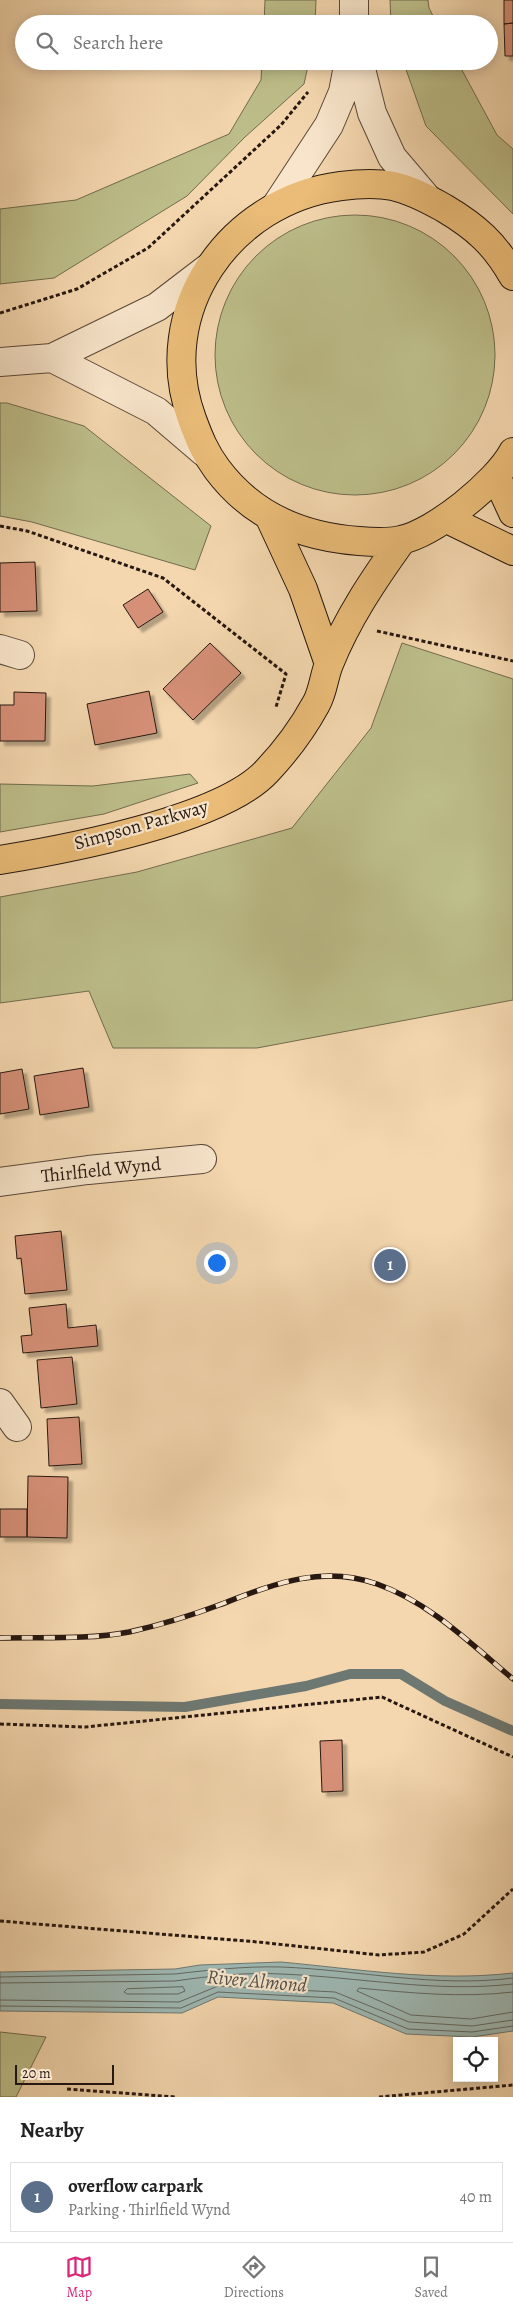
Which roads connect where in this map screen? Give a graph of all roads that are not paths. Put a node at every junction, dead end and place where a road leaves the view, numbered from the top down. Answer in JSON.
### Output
{"nodes":[{"id":1,"x":354,"y":0,"type":"edge"},
{"id":2,"x":354,"y":15,"type":"edge"},
{"id":3,"x":347,"y":70,"type":"edge"},
{"id":4,"x":361,"y":70,"type":"edge"},
{"id":5,"x":426,"y":197,"type":"junction"},
{"id":6,"x":276,"y":206,"type":"junction"},
{"id":7,"x":208,"y":268,"type":"junction"},
{"id":8,"x":513,"y":276,"type":"edge"},
{"id":9,"x":52,"y":358,"type":"junction"},
{"id":10,"x":0,"y":362,"type":"edge"},
{"id":11,"x":204,"y":452,"type":"junction"},
{"id":12,"x":513,"y":452,"type":"edge"},
{"id":13,"x":496,"y":476,"type":"junction"},
{"id":14,"x":513,"y":513,"type":"edge"},
{"id":15,"x":270,"y":518,"type":"junction"},
{"id":16,"x":447,"y":518,"type":"junction"},
{"id":17,"x":402,"y":540,"type":"junction"},
{"id":18,"x":513,"y":551,"type":"edge"},
{"id":19,"x":329,"y":664,"type":"junction"},
{"id":20,"x":0,"y":860,"type":"edge"},
{"id":21,"x":202,"y":1159,"type":"dead end"},
{"id":22,"x":0,"y":1182,"type":"edge"},
{"id":23,"x":0,"y":1403,"type":"edge"},
{"id":24,"x":17,"y":1427,"type":"dead end"}],
"edges":[{"from":1,"to":2,"type":"street"},
{"from":3,"to":6,"type":"street"},
{"from":4,"to":5,"type":"street"},
{"from":5,"to":6,"type":"main road"},
{"from":5,"to":8,"type":"main road"},
{"from":6,"to":7,"type":"main road"},
{"from":7,"to":9,"type":"street"},
{"from":7,"to":11,"type":"main road"},
{"from":9,"to":10,"type":"street"},
{"from":9,"to":11,"type":"street"},
{"from":11,"to":15,"type":"main road"},
{"from":12,"to":13,"type":"main road"},
{"from":13,"to":14,"type":"main road"},
{"from":13,"to":16,"type":"main road"},
{"from":15,"to":17,"type":"main road"},
{"from":15,"to":19,"type":"main road"},
{"from":16,"to":17,"type":"main road"},
{"from":16,"to":18,"type":"main road"},
{"from":17,"to":19,"type":"main road","name":"Simpson Parkway"},
{"from":19,"to":20,"type":"main road","name":"Simpson Parkway"},
{"from":21,"to":22,"type":"street","name":"Thirlfield Wynd"},
{"from":23,"to":24,"type":"street"}]}
